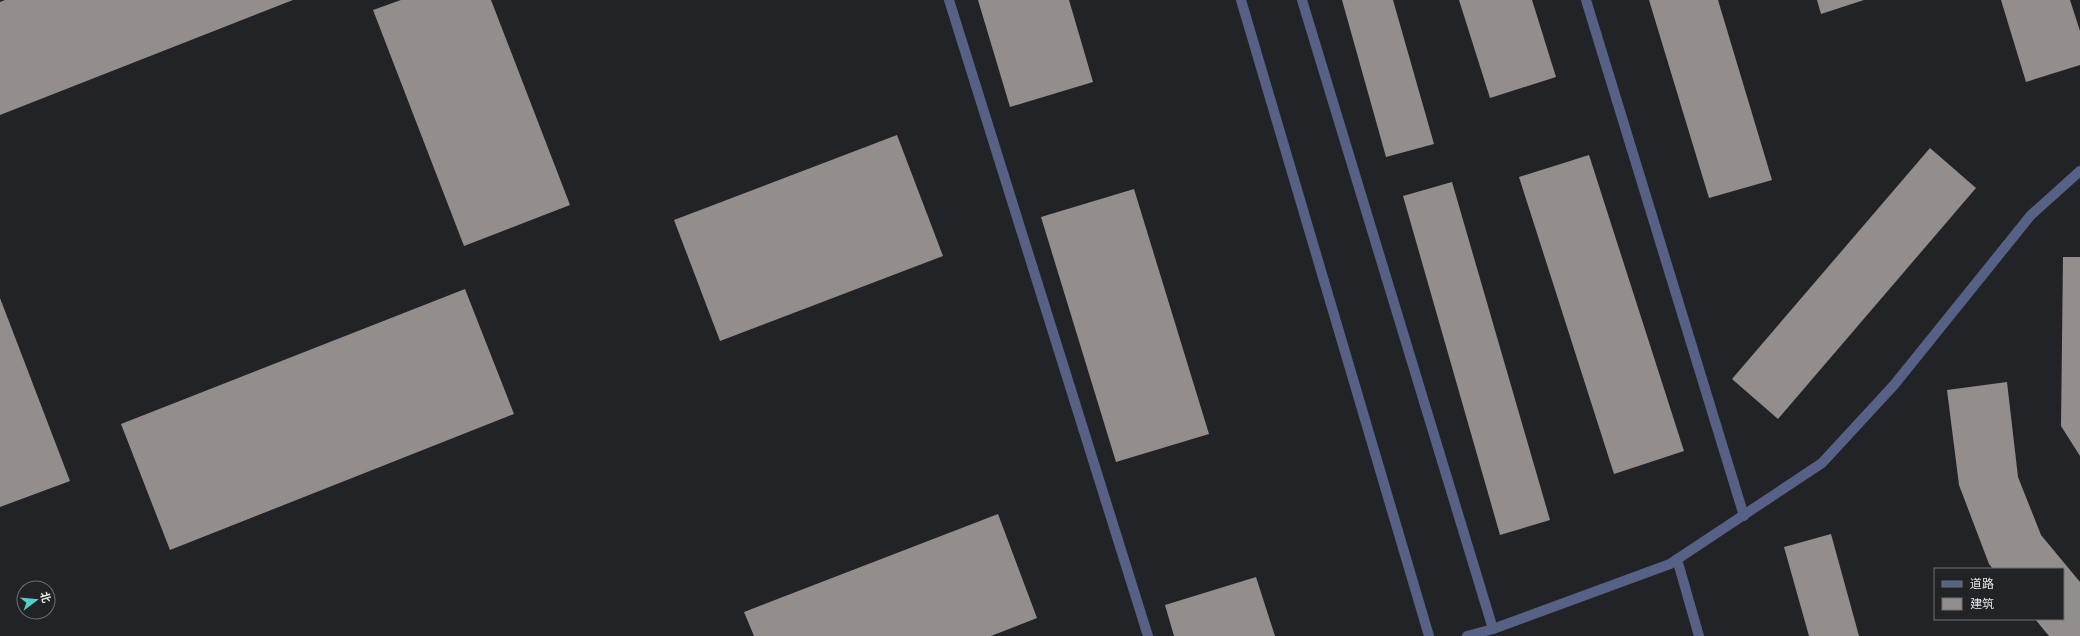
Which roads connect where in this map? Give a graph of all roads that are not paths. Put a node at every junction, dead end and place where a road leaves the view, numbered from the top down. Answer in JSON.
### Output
{"nodes":[{"id":1,"x":949,"y":0,"type":"edge"},
{"id":2,"x":1240,"y":0,"type":"edge"},
{"id":3,"x":1302,"y":0,"type":"edge"},
{"id":4,"x":1586,"y":0,"type":"edge"},
{"id":5,"x":2080,"y":170,"type":"edge"},
{"id":6,"x":1744,"y":516,"type":"junction"},
{"id":7,"x":1677,"y":559,"type":"junction"},
{"id":8,"x":1493,"y":629,"type":"junction"},
{"id":9,"x":1148,"y":636,"type":"edge"},
{"id":10,"x":1428,"y":636,"type":"edge"},
{"id":11,"x":1467,"y":636,"type":"edge"},
{"id":12,"x":1699,"y":636,"type":"edge"}],
"edges":[{"from":1,"to":9,"type":"street"},
{"from":2,"to":10,"type":"street"},
{"from":3,"to":8,"type":"street"},
{"from":4,"to":6,"type":"street"},
{"from":5,"to":6,"type":"street"},
{"from":6,"to":7,"type":"street"},
{"from":7,"to":8,"type":"street"},
{"from":7,"to":12,"type":"street"},
{"from":8,"to":11,"type":"street"}]}
